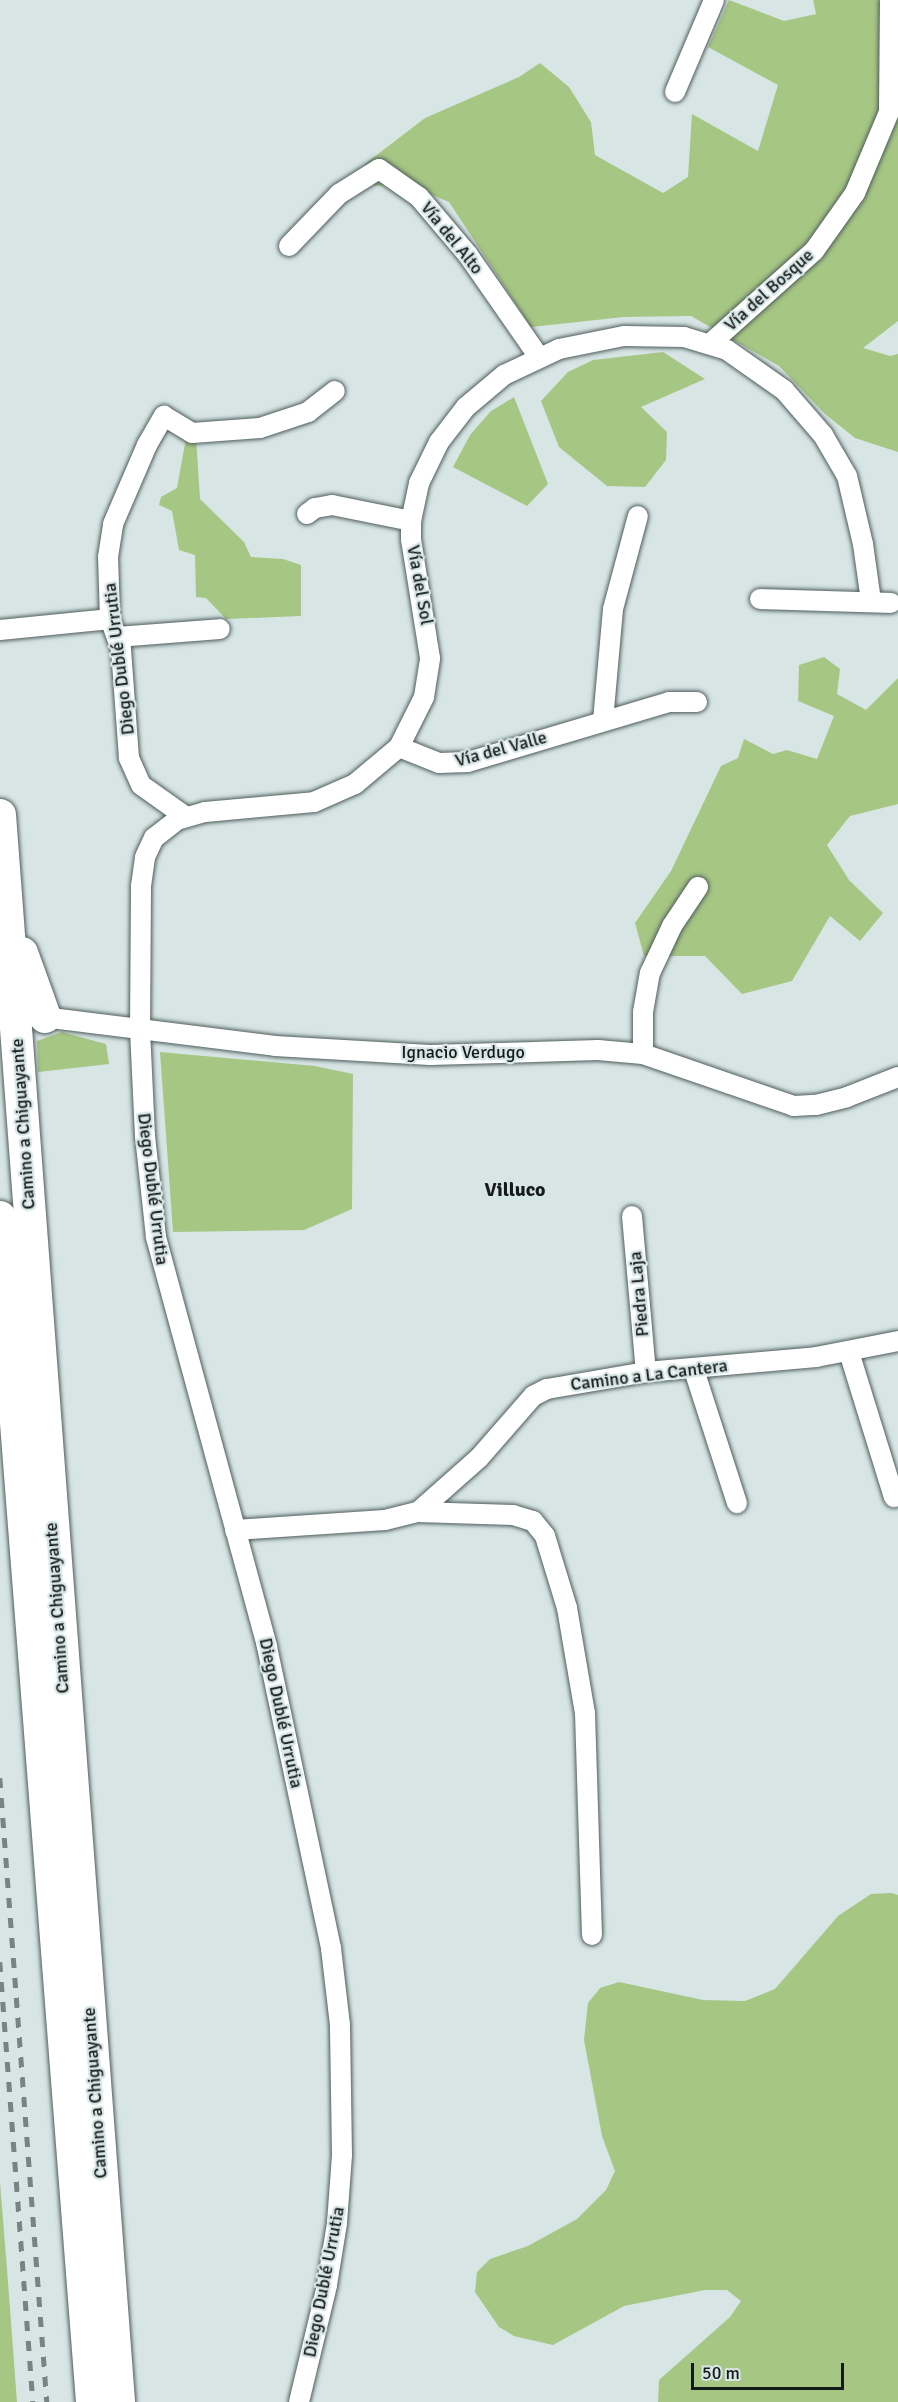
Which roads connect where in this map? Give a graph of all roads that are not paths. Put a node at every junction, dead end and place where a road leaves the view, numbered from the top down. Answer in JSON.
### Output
{"nodes":[{"id":1,"x":714,"y":0,"type":"edge"},
{"id":2,"x":890,"y":0,"type":"edge"},
{"id":3,"x":675,"y":92,"type":"dead end"},
{"id":4,"x":289,"y":246,"type":"dead end"},
{"id":5,"x":711,"y":343,"type":"junction"},
{"id":6,"x":539,"y":357,"type":"junction"},
{"id":7,"x":335,"y":391,"type":"dead end"},
{"id":8,"x":307,"y":514,"type":"dead end"},
{"id":9,"x":638,"y":516,"type":"dead end"},
{"id":10,"x":411,"y":521,"type":"junction"},
{"id":11,"x":760,"y":599,"type":"dead end"},
{"id":12,"x":871,"y":602,"type":"junction"},
{"id":13,"x":891,"y":603,"type":"dead end"},
{"id":14,"x":114,"y":628,"type":"junction"},
{"id":15,"x":219,"y":629,"type":"dead end"},
{"id":16,"x":0,"y":630,"type":"edge"},
{"id":17,"x":697,"y":702,"type":"dead end"},
{"id":18,"x":603,"y":721,"type":"junction"},
{"id":19,"x":399,"y":747,"type":"junction"},
{"id":20,"x":0,"y":815,"type":"edge"},
{"id":21,"x":186,"y":817,"type":"junction"},
{"id":22,"x":698,"y":887,"type":"dead end"},
{"id":23,"x":15,"y":1016,"type":"edge"},
{"id":24,"x":140,"y":1031,"type":"junction"},
{"id":25,"x":643,"y":1054,"type":"junction"},
{"id":26,"x":898,"y":1077,"type":"edge"},
{"id":27,"x":632,"y":1216,"type":"dead end"},
{"id":28,"x":0,"y":1217,"type":"edge"},
{"id":29,"x":898,"y":1341,"type":"edge"},
{"id":30,"x":849,"y":1352,"type":"junction"},
{"id":31,"x":694,"y":1370,"type":"junction"},
{"id":32,"x":646,"y":1372,"type":"junction"},
{"id":33,"x":894,"y":1497,"type":"dead end"},
{"id":34,"x":737,"y":1503,"type":"dead end"},
{"id":35,"x":418,"y":1512,"type":"junction"},
{"id":36,"x":235,"y":1530,"type":"junction"},
{"id":37,"x":592,"y":1935,"type":"dead end"},
{"id":38,"x":92,"y":2402,"type":"edge"},
{"id":39,"x":119,"y":2402,"type":"edge"},
{"id":40,"x":299,"y":2402,"type":"edge"}],
"edges":[{"from":1,"to":3,"type":"street"},
{"from":2,"to":5,"type":"street","name":"Vía del Bosque"},
{"from":4,"to":6,"type":"street","name":"Vía del Alto"},
{"from":5,"to":6,"type":"street","name":"Vía del Sol"},
{"from":5,"to":12,"type":"street","name":"Vía del Sol"},
{"from":6,"to":10,"type":"street","name":"Vía del Sol"},
{"from":7,"to":14,"type":"street","name":"Diego Dublé Urrutia"},
{"from":8,"to":10,"type":"street"},
{"from":9,"to":18,"type":"street"},
{"from":10,"to":19,"type":"street","name":"Vía del Sol"},
{"from":11,"to":12,"type":"street"},
{"from":12,"to":13,"type":"street"},
{"from":14,"to":15,"type":"street"},
{"from":14,"to":16,"type":"street"},
{"from":14,"to":21,"type":"street","name":"Diego Dublé Urrutia"},
{"from":17,"to":18,"type":"street","name":"Vía del Valle"},
{"from":18,"to":19,"type":"street","name":"Vía del Valle"},
{"from":19,"to":21,"type":"street","name":"Vía del Sol"},
{"from":20,"to":23,"type":"main road","name":"Camino a Chiguayante"},
{"from":21,"to":24,"type":"street","name":"Vía del Sol"},
{"from":22,"to":25,"type":"street"},
{"from":23,"to":24,"type":"street","name":"Ignacio Verdugo"},
{"from":23,"to":39,"type":"main road","name":"Camino a Chiguayante"},
{"from":24,"to":25,"type":"street","name":"Ignacio Verdugo"},
{"from":24,"to":36,"type":"street","name":"Diego Dublé Urrutia"},
{"from":25,"to":26,"type":"street","name":"Ignacio Verdugo"},
{"from":27,"to":32,"type":"street","name":"Piedra Laja"},
{"from":28,"to":38,"type":"main road","name":"Camino a Chiguayante"},
{"from":29,"to":30,"type":"street","name":"Camino a La Cantera"},
{"from":30,"to":31,"type":"street","name":"Camino a La Cantera"},
{"from":30,"to":33,"type":"street"},
{"from":31,"to":32,"type":"street","name":"Camino a La Cantera"},
{"from":31,"to":34,"type":"street"},
{"from":32,"to":35,"type":"street","name":"Camino a La Cantera"},
{"from":35,"to":36,"type":"street","name":"Camino a La Cantera"},
{"from":35,"to":37,"type":"street"},
{"from":36,"to":40,"type":"street","name":"Diego Dublé Urrutia"}]}
